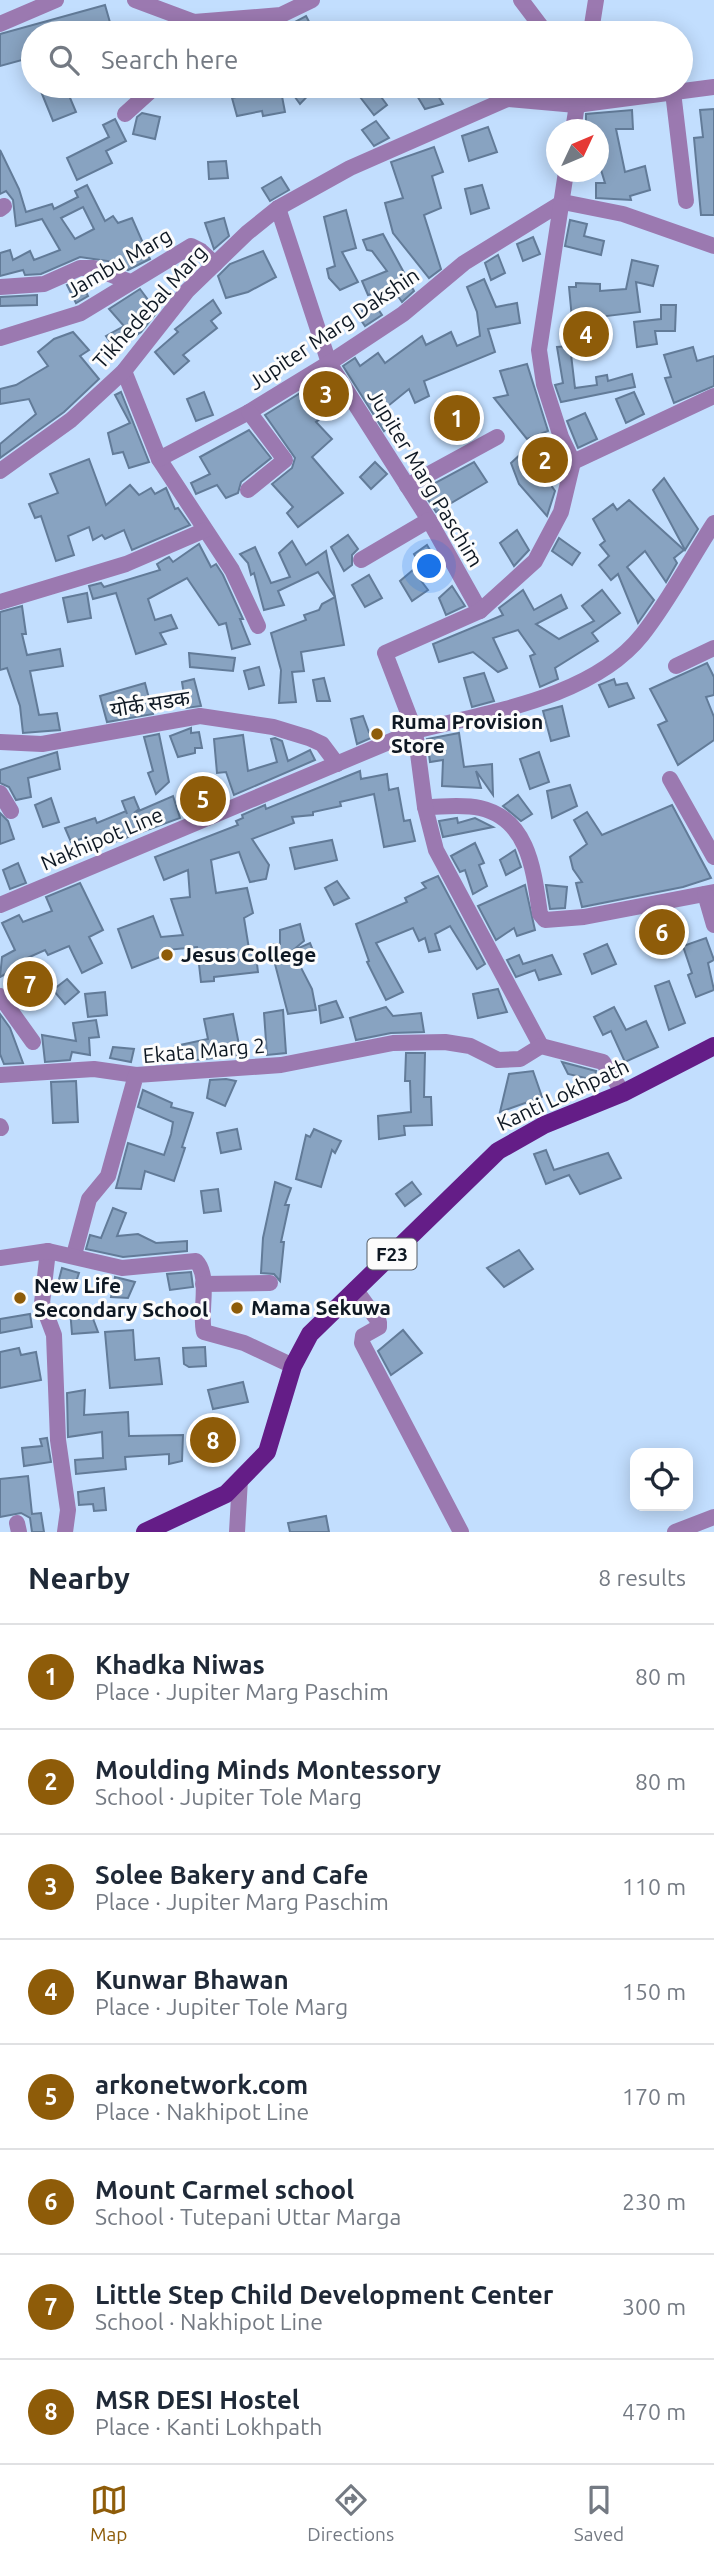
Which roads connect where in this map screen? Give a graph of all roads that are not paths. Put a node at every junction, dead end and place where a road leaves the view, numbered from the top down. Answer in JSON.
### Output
{"nodes":[{"id":1,"x":56,"y":0,"type":"edge"},
{"id":2,"x":135,"y":0,"type":"edge"},
{"id":3,"x":312,"y":0,"type":"edge"},
{"id":4,"x":521,"y":0,"type":"edge"},
{"id":5,"x":597,"y":0,"type":"edge"},
{"id":6,"x":177,"y":21,"type":"edge"},
{"id":7,"x":239,"y":21,"type":"edge"},
{"id":8,"x":536,"y":21,"type":"edge"},
{"id":9,"x":591,"y":21,"type":"edge"},
{"id":10,"x":0,"y":24,"type":"edge"},
{"id":11,"x":714,"y":88,"type":"edge"},
{"id":12,"x":693,"y":90,"type":"edge"},
{"id":13,"x":143,"y":98,"type":"edge"},
{"id":14,"x":577,"y":98,"type":"edge"},
{"id":15,"x":624,"y":98,"type":"edge"},
{"id":16,"x":674,"y":98,"type":"edge"},
{"id":17,"x":507,"y":99,"type":"joint"},
{"id":18,"x":576,"y":104,"type":"junction"},
{"id":19,"x":125,"y":114,"type":"dead end"},
{"id":20,"x":574,"y":119,"type":"edge"},
{"id":21,"x":565,"y":182,"type":"edge"},
{"id":22,"x":686,"y":201,"type":"dead end"},
{"id":23,"x":563,"y":202,"type":"junction"},
{"id":24,"x":278,"y":208,"type":"junction"},
{"id":25,"x":714,"y":246,"type":"edge"},
{"id":26,"x":215,"y":264,"type":"junction"},
{"id":27,"x":130,"y":282,"type":"junction"},
{"id":28,"x":0,"y":287,"type":"edge"},
{"id":29,"x":0,"y":338,"type":"edge"},
{"id":30,"x":329,"y":363,"type":"junction"},
{"id":31,"x":124,"y":370,"type":"junction"},
{"id":32,"x":714,"y":396,"type":"edge"},
{"id":33,"x":249,"y":412,"type":"junction"},
{"id":34,"x":497,"y":437,"type":"dead end"},
{"id":35,"x":159,"y":459,"type":"junction"},
{"id":36,"x":573,"y":462,"type":"junction"},
{"id":37,"x":0,"y":471,"type":"edge"},
{"id":38,"x":407,"y":486,"type":"junction"},
{"id":39,"x":248,"y":491,"type":"dead end"},
{"id":40,"x":429,"y":520,"type":"junction"},
{"id":41,"x":714,"y":523,"type":"edge"},
{"id":42,"x":205,"y":530,"type":"junction"},
{"id":43,"x":361,"y":560,"type":"dead end"},
{"id":44,"x":0,"y":602,"type":"edge"},
{"id":45,"x":480,"y":611,"type":"junction"},
{"id":46,"x":258,"y":626,"type":"dead end"},
{"id":47,"x":714,"y":648,"type":"edge"},
{"id":48,"x":676,"y":666,"type":"dead end"},
{"id":49,"x":415,"y":731,"type":"junction"},
{"id":50,"x":0,"y":742,"type":"edge"},
{"id":51,"x":337,"y":764,"type":"junction"},
{"id":52,"x":670,"y":779,"type":"dead end"},
{"id":53,"x":0,"y":793,"type":"edge"},
{"id":54,"x":425,"y":807,"type":"junction"},
{"id":55,"x":11,"y":811,"type":"dead end"},
{"id":56,"x":714,"y":858,"type":"edge"},
{"id":57,"x":709,"y":893,"type":"edge"},
{"id":58,"x":0,"y":905,"type":"edge"},
{"id":59,"x":714,"y":925,"type":"edge"},
{"id":60,"x":0,"y":996,"type":"edge"},
{"id":61,"x":33,"y":1042,"type":"dead end"},
{"id":62,"x":541,"y":1046,"type":"junction"},
{"id":63,"x":714,"y":1046,"type":"edge"},
{"id":64,"x":0,"y":1075,"type":"edge"},
{"id":65,"x":136,"y":1075,"type":"junction"},
{"id":66,"x":623,"y":1093,"type":"junction"},
{"id":67,"x":48,"y":1251,"type":"junction"},
{"id":68,"x":74,"y":1255,"type":"junction"},
{"id":69,"x":0,"y":1258,"type":"edge"},
{"id":70,"x":203,"y":1283,"type":"junction"},
{"id":71,"x":270,"y":1283,"type":"dead end"},
{"id":72,"x":355,"y":1289,"type":"junction"},
{"id":73,"x":293,"y":1366,"type":"junction"},
{"id":74,"x":240,"y":1479,"type":"junction"},
{"id":75,"x":714,"y":1517,"type":"edge"},
{"id":76,"x":65,"y":1532,"type":"edge"},
{"id":77,"x":145,"y":1532,"type":"edge"},
{"id":78,"x":237,"y":1532,"type":"edge"},
{"id":79,"x":461,"y":1532,"type":"edge"},
{"id":80,"x":675,"y":1532,"type":"edge"}],
"edges":[{"from":1,"to":10,"type":"street"},
{"from":2,"to":6,"type":"street"},
{"from":3,"to":7,"type":"street"},
{"from":4,"to":8,"type":"street"},
{"from":5,"to":9,"type":"street"},
{"from":11,"to":12,"type":"street"},
{"from":13,"to":19,"type":"street"},
{"from":14,"to":18,"type":"street"},
{"from":15,"to":18,"type":"street"},
{"from":16,"to":22,"type":"street"},
{"from":17,"to":18,"type":"street"},
{"from":17,"to":24,"type":"street","name":"Tikhedebal Marg"},
{"from":18,"to":20,"type":"street"},
{"from":21,"to":23,"type":"street"},
{"from":23,"to":25,"type":"street"},
{"from":23,"to":30,"type":"street","name":"Jupiter Marg Dakshin"},
{"from":23,"to":36,"type":"street"},
{"from":24,"to":26,"type":"street","name":"Tikhedebal Marg"},
{"from":24,"to":30,"type":"street","name":"Jupiter Marg Paschim"},
{"from":26,"to":27,"type":"street","name":"Jambu Marg"},
{"from":26,"to":31,"type":"street","name":"Tikhedebal Marg"},
{"from":27,"to":28,"type":"street"},
{"from":27,"to":29,"type":"street","name":"Jambu Marg"},
{"from":30,"to":33,"type":"street","name":"Jupiter Marg Dakshin"},
{"from":30,"to":38,"type":"street","name":"Jupiter Marg Paschim"},
{"from":31,"to":35,"type":"street"},
{"from":31,"to":37,"type":"street","name":"Tikhedebal Marg"},
{"from":32,"to":36,"type":"street"},
{"from":33,"to":35,"type":"street","name":"Jupiter Marg Dakshin"},
{"from":33,"to":39,"type":"street"},
{"from":34,"to":38,"type":"street"},
{"from":35,"to":42,"type":"street"},
{"from":36,"to":45,"type":"street"},
{"from":38,"to":40,"type":"street","name":"Jupiter Marg Paschim"},
{"from":40,"to":43,"type":"street"},
{"from":40,"to":45,"type":"street","name":"Jupiter Marg Paschim"},
{"from":41,"to":49,"type":"street","name":"Nakhipot Line"},
{"from":42,"to":44,"type":"street"},
{"from":42,"to":46,"type":"street"},
{"from":45,"to":49,"type":"street"},
{"from":47,"to":48,"type":"street"},
{"from":49,"to":51,"type":"street","name":"Nakhipot Line"},
{"from":49,"to":54,"type":"street"},
{"from":50,"to":51,"type":"street","name":"योर्क सडक"},
{"from":51,"to":58,"type":"street","name":"Nakhipot Line"},
{"from":52,"to":56,"type":"street"},
{"from":53,"to":55,"type":"street"},
{"from":54,"to":57,"type":"street"},
{"from":54,"to":62,"type":"street"},
{"from":57,"to":59,"type":"street"},
{"from":60,"to":61,"type":"street"},
{"from":62,"to":65,"type":"street","name":"Ekata Marg 2"},
{"from":62,"to":66,"type":"street"},
{"from":63,"to":66,"type":"main road","name":"Kanti Lokhpath","number":"F23"},
{"from":64,"to":65,"type":"street"},
{"from":65,"to":68,"type":"street","name":"Ekata Marg 2"},
{"from":66,"to":72,"type":"main road","name":"Kanti Lokhpath","number":"F23"},
{"from":67,"to":68,"type":"street"},
{"from":67,"to":69,"type":"street"},
{"from":67,"to":76,"type":"street"},
{"from":68,"to":70,"type":"street"},
{"from":70,"to":71,"type":"street"},
{"from":70,"to":73,"type":"street"},
{"from":72,"to":73,"type":"main road","name":"Kanti Lokhpath","number":"F23"},
{"from":72,"to":79,"type":"street"},
{"from":73,"to":74,"type":"main road","name":"Kanti Lokhpath","number":"F23"},
{"from":74,"to":77,"type":"main road","name":"Kanti Lokhpath","number":"F23"},
{"from":74,"to":78,"type":"street"},
{"from":75,"to":80,"type":"street"}]}
